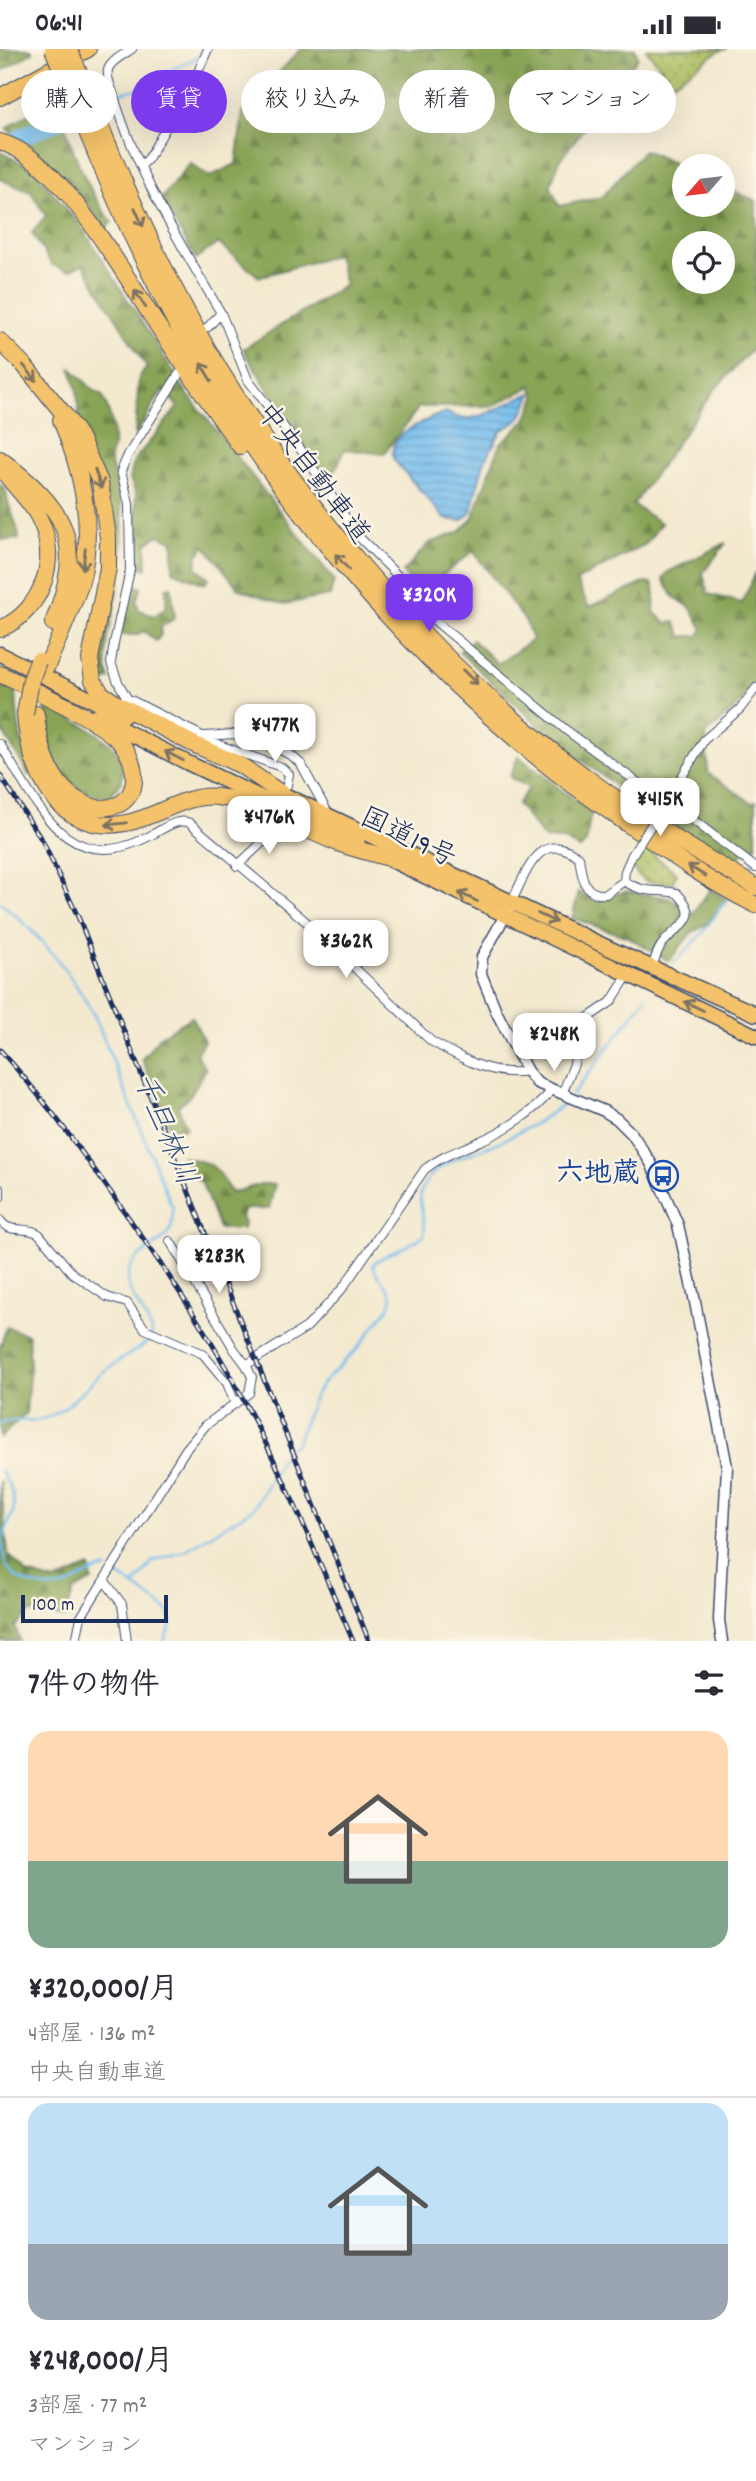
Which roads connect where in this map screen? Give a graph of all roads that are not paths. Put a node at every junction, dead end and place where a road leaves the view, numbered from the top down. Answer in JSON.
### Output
{"nodes":[{"id":1,"x":53,"y":49,"type":"edge"},
{"id":2,"x":132,"y":49,"type":"edge"},
{"id":3,"x":208,"y":49,"type":"edge"},
{"id":4,"x":74,"y":56,"type":"edge"},
{"id":5,"x":0,"y":86,"type":"edge"},
{"id":6,"x":0,"y":97,"type":"edge"},
{"id":7,"x":0,"y":142,"type":"edge"},
{"id":8,"x":141,"y":166,"type":"junction"},
{"id":9,"x":221,"y":313,"type":"junction"},
{"id":10,"x":208,"y":327,"type":"dead end"},
{"id":11,"x":0,"y":341,"type":"edge"},
{"id":12,"x":179,"y":375,"type":"dead end"},
{"id":13,"x":52,"y":399,"type":"junction"},
{"id":14,"x":0,"y":459,"type":"edge"},
{"id":15,"x":0,"y":465,"type":"edge"},
{"id":16,"x":314,"y":529,"type":"junction"},
{"id":17,"x":0,"y":629,"type":"edge"},
{"id":18,"x":0,"y":654,"type":"edge"},
{"id":19,"x":43,"y":663,"type":"junction"},
{"id":20,"x":0,"y":668,"type":"edge"},
{"id":21,"x":0,"y":674,"type":"edge"},
{"id":22,"x":756,"y":688,"type":"edge"},
{"id":23,"x":31,"y":714,"type":"junction"},
{"id":24,"x":202,"y":736,"type":"junction"},
{"id":25,"x":0,"y":744,"type":"edge"},
{"id":26,"x":285,"y":789,"type":"junction"},
{"id":27,"x":666,"y":803,"type":"junction"},
{"id":28,"x":330,"y":817,"type":"junction"},
{"id":29,"x":274,"y":825,"type":"dead end"},
{"id":30,"x":389,"y":858,"type":"junction"},
{"id":31,"x":237,"y":866,"type":"junction"},
{"id":32,"x":756,"y":868,"type":"edge"},
{"id":33,"x":624,"y":881,"type":"junction"},
{"id":34,"x":756,"y":887,"type":"edge"},
{"id":35,"x":512,"y":901,"type":"junction"},
{"id":36,"x":756,"y":905,"type":"edge"},
{"id":37,"x":505,"y":915,"type":"junction"},
{"id":38,"x":652,"y":968,"type":"junction"},
{"id":39,"x":628,"y":975,"type":"junction"},
{"id":40,"x":756,"y":1014,"type":"edge"},
{"id":41,"x":756,"y":1036,"type":"edge"},
{"id":42,"x":527,"y":1071,"type":"junction"},
{"id":43,"x":559,"y":1093,"type":"junction"},
{"id":44,"x":1,"y":1189,"type":"edge"},
{"id":45,"x":0,"y":1196,"type":"edge"},
{"id":46,"x":0,"y":1220,"type":"edge"},
{"id":47,"x":170,"y":1241,"type":"dead end"},
{"id":48,"x":246,"y":1365,"type":"junction"},
{"id":49,"x":235,"y":1403,"type":"junction"},
{"id":50,"x":105,"y":1579,"type":"junction"},
{"id":51,"x":76,"y":1641,"type":"edge"},
{"id":52,"x":127,"y":1641,"type":"edge"},
{"id":53,"x":722,"y":1641,"type":"edge"}],
"edges":[{"from":1,"to":4,"type":"highway","name":"中央自動車道","bridge":true},
{"from":2,"to":8,"type":"street"},
{"from":3,"to":8,"type":"street"},
{"from":4,"to":5,"type":"highway"},
{"from":4,"to":6,"type":"highway"},
{"from":16,"to":4,"type":"highway","name":"中央自動車道","one_way":true},
{"from":4,"to":34,"type":"highway","name":"中央自動車道","one_way":true},
{"from":16,"to":7,"type":"highway","one_way":true},
{"from":8,"to":9,"type":"street"},
{"from":9,"to":10,"type":"street"},
{"from":9,"to":27,"type":"street"},
{"from":11,"to":13,"type":"highway","one_way":true},
{"from":12,"to":24,"type":"street"},
{"from":13,"to":19,"type":"highway","one_way":true},
{"from":13,"to":26,"type":"highway","one_way":true},
{"from":14,"to":19,"type":"highway"},
{"from":15,"to":17,"type":"highway"},
{"from":36,"to":16,"type":"highway","name":"中央自動車道","one_way":true},
{"from":18,"to":26,"type":"highway","name":"国道19号"},
{"from":19,"to":23,"type":"highway"},
{"from":30,"to":20,"type":"highway","name":"国道19号","one_way":true},
{"from":21,"to":23,"type":"highway"},
{"from":22,"to":27,"type":"street"},
{"from":30,"to":23,"type":"highway","one_way":true},
{"from":24,"to":26,"type":"street"},
{"from":24,"to":28,"type":"street"},
{"from":25,"to":31,"type":"street"},
{"from":26,"to":28,"type":"highway","name":"国道19号"},
{"from":27,"to":32,"type":"street"},
{"from":27,"to":33,"type":"street","bridge":true},
{"from":28,"to":35,"type":"highway","name":"国道19号"},
{"from":29,"to":31,"type":"street"},
{"from":37,"to":30,"type":"highway","name":"国道19号","one_way":true},
{"from":31,"to":42,"type":"street"},
{"from":33,"to":35,"type":"street"},
{"from":33,"to":38,"type":"street"},
{"from":35,"to":37,"type":"street"},
{"from":35,"to":38,"type":"highway","name":"国道19号","one_way":true},
{"from":37,"to":39,"type":"highway","name":"国道19号"},
{"from":37,"to":42,"type":"street"},
{"from":38,"to":40,"type":"highway","name":"国道19号"},
{"from":41,"to":39,"type":"highway","name":"国道19号","one_way":true},
{"from":39,"to":43,"type":"street"},
{"from":42,"to":43,"type":"street"},
{"from":43,"to":48,"type":"street"},
{"from":43,"to":53,"type":"street"},
{"from":44,"to":45,"type":"street"},
{"from":46,"to":49,"type":"street"},
{"from":47,"to":48,"type":"street"},
{"from":48,"to":49,"type":"street"},
{"from":49,"to":50,"type":"street"},
{"from":50,"to":51,"type":"street"},
{"from":50,"to":52,"type":"street"}]}
